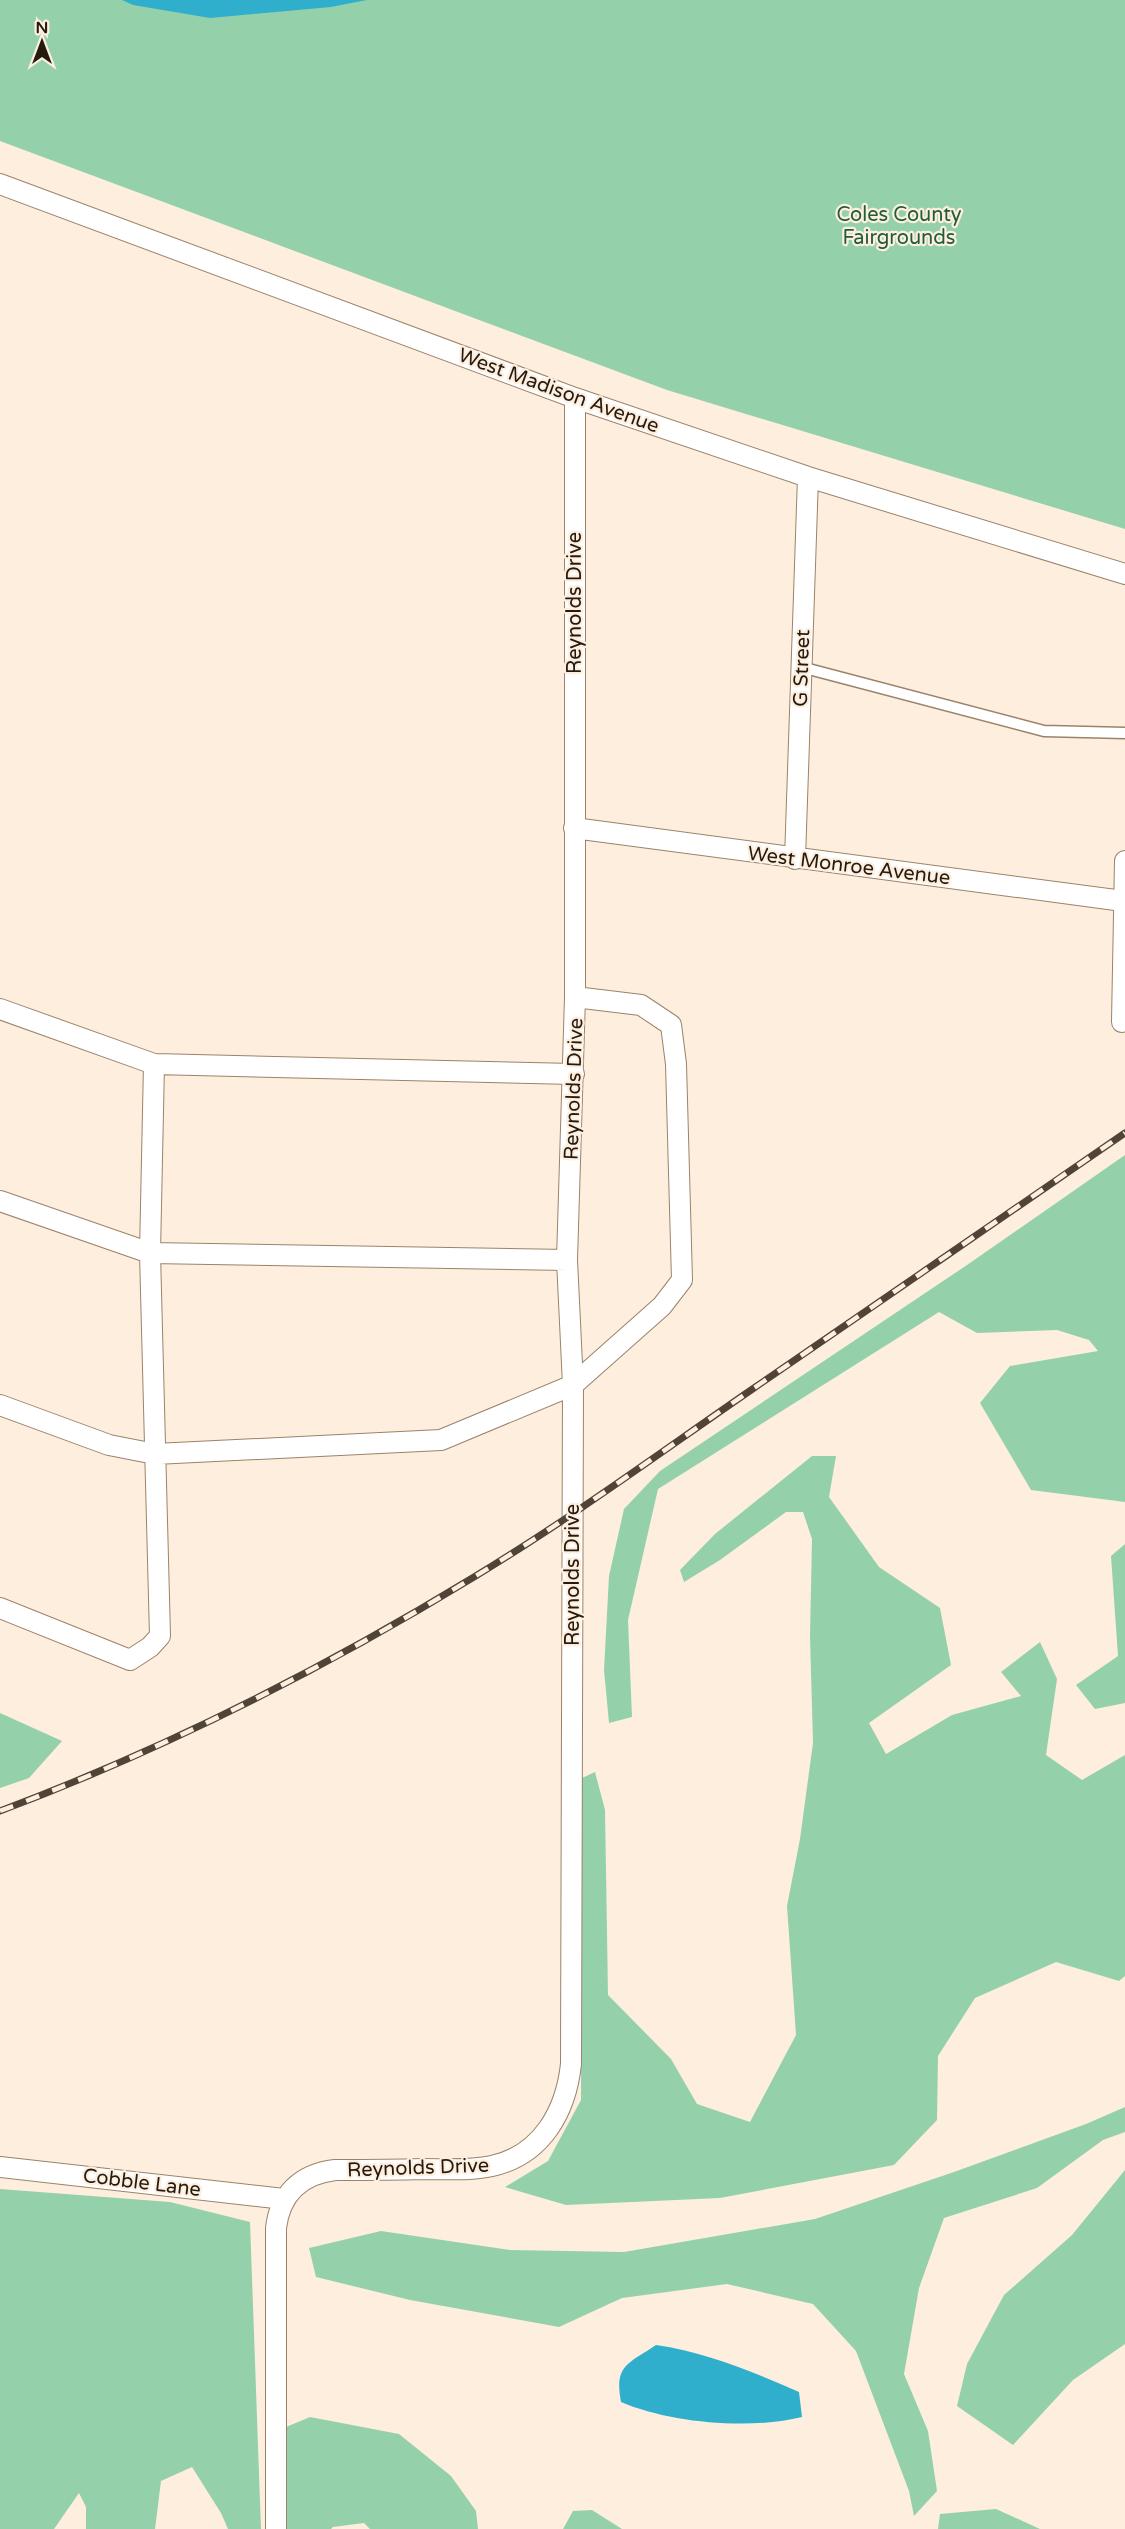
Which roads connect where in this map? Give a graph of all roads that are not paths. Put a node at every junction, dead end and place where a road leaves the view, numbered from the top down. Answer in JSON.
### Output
{"nodes":[{"id":1,"x":0,"y":183,"type":"edge"},
{"id":2,"x":575,"y":398,"type":"junction"},
{"id":3,"x":808,"y":477,"type":"junction"},
{"id":4,"x":1125,"y":574,"type":"edge"},
{"id":5,"x":801,"y":667,"type":"junction"},
{"id":6,"x":1125,"y":734,"type":"edge"},
{"id":7,"x":574,"y":828,"type":"junction"},
{"id":8,"x":795,"y":859,"type":"junction"},
{"id":9,"x":1125,"y":861,"type":"edge"},
{"id":10,"x":1124,"y":901,"type":"junction"},
{"id":11,"x":575,"y":997,"type":"junction"},
{"id":12,"x":0,"y":1010,"type":"edge"},
{"id":13,"x":1122,"y":1022,"type":"dead end"},
{"id":14,"x":154,"y":1064,"type":"junction"},
{"id":15,"x":574,"y":1074,"type":"junction"},
{"id":16,"x":0,"y":1202,"type":"edge"},
{"id":17,"x":150,"y":1253,"type":"junction"},
{"id":18,"x":567,"y":1260,"type":"junction"},
{"id":19,"x":573,"y":1385,"type":"junction"},
{"id":20,"x":0,"y":1405,"type":"edge"},
{"id":21,"x":155,"y":1454,"type":"junction"},
{"id":22,"x":0,"y":1608,"type":"edge"},
{"id":23,"x":0,"y":2166,"type":"edge"},
{"id":24,"x":284,"y":2199,"type":"junction"},
{"id":25,"x":276,"y":2529,"type":"edge"}],
"edges":[{"from":1,"to":2,"type":"street","name":"West Madison Avenue"},
{"from":2,"to":3,"type":"street","name":"West Madison Avenue"},
{"from":2,"to":7,"type":"street","name":"Reynolds Drive"},
{"from":3,"to":4,"type":"street","name":"West Madison Avenue"},
{"from":3,"to":5,"type":"street","name":"G Street"},
{"from":5,"to":6,"type":"lane"},
{"from":5,"to":8,"type":"street","name":"G Street"},
{"from":7,"to":8,"type":"street","name":"West Monroe Avenue"},
{"from":7,"to":11,"type":"street","name":"Reynolds Drive"},
{"from":8,"to":10,"type":"street","name":"West Monroe Avenue"},
{"from":9,"to":10,"type":"street"},
{"from":10,"to":13,"type":"street"},
{"from":11,"to":15,"type":"street","name":"Reynolds Drive"},
{"from":11,"to":19,"type":"street"},
{"from":12,"to":14,"type":"street"},
{"from":14,"to":15,"type":"street"},
{"from":14,"to":17,"type":"street"},
{"from":15,"to":18,"type":"street","name":"Reynolds Drive"},
{"from":16,"to":17,"type":"street"},
{"from":17,"to":18,"type":"street"},
{"from":17,"to":21,"type":"street"},
{"from":18,"to":19,"type":"street","name":"Reynolds Drive"},
{"from":19,"to":21,"type":"street"},
{"from":19,"to":24,"type":"street","name":"Reynolds Drive"},
{"from":20,"to":21,"type":"street"},
{"from":21,"to":22,"type":"street"},
{"from":23,"to":24,"type":"street","name":"Cobble Lane"},
{"from":24,"to":25,"type":"street","name":"Reynolds Drive"}]}
